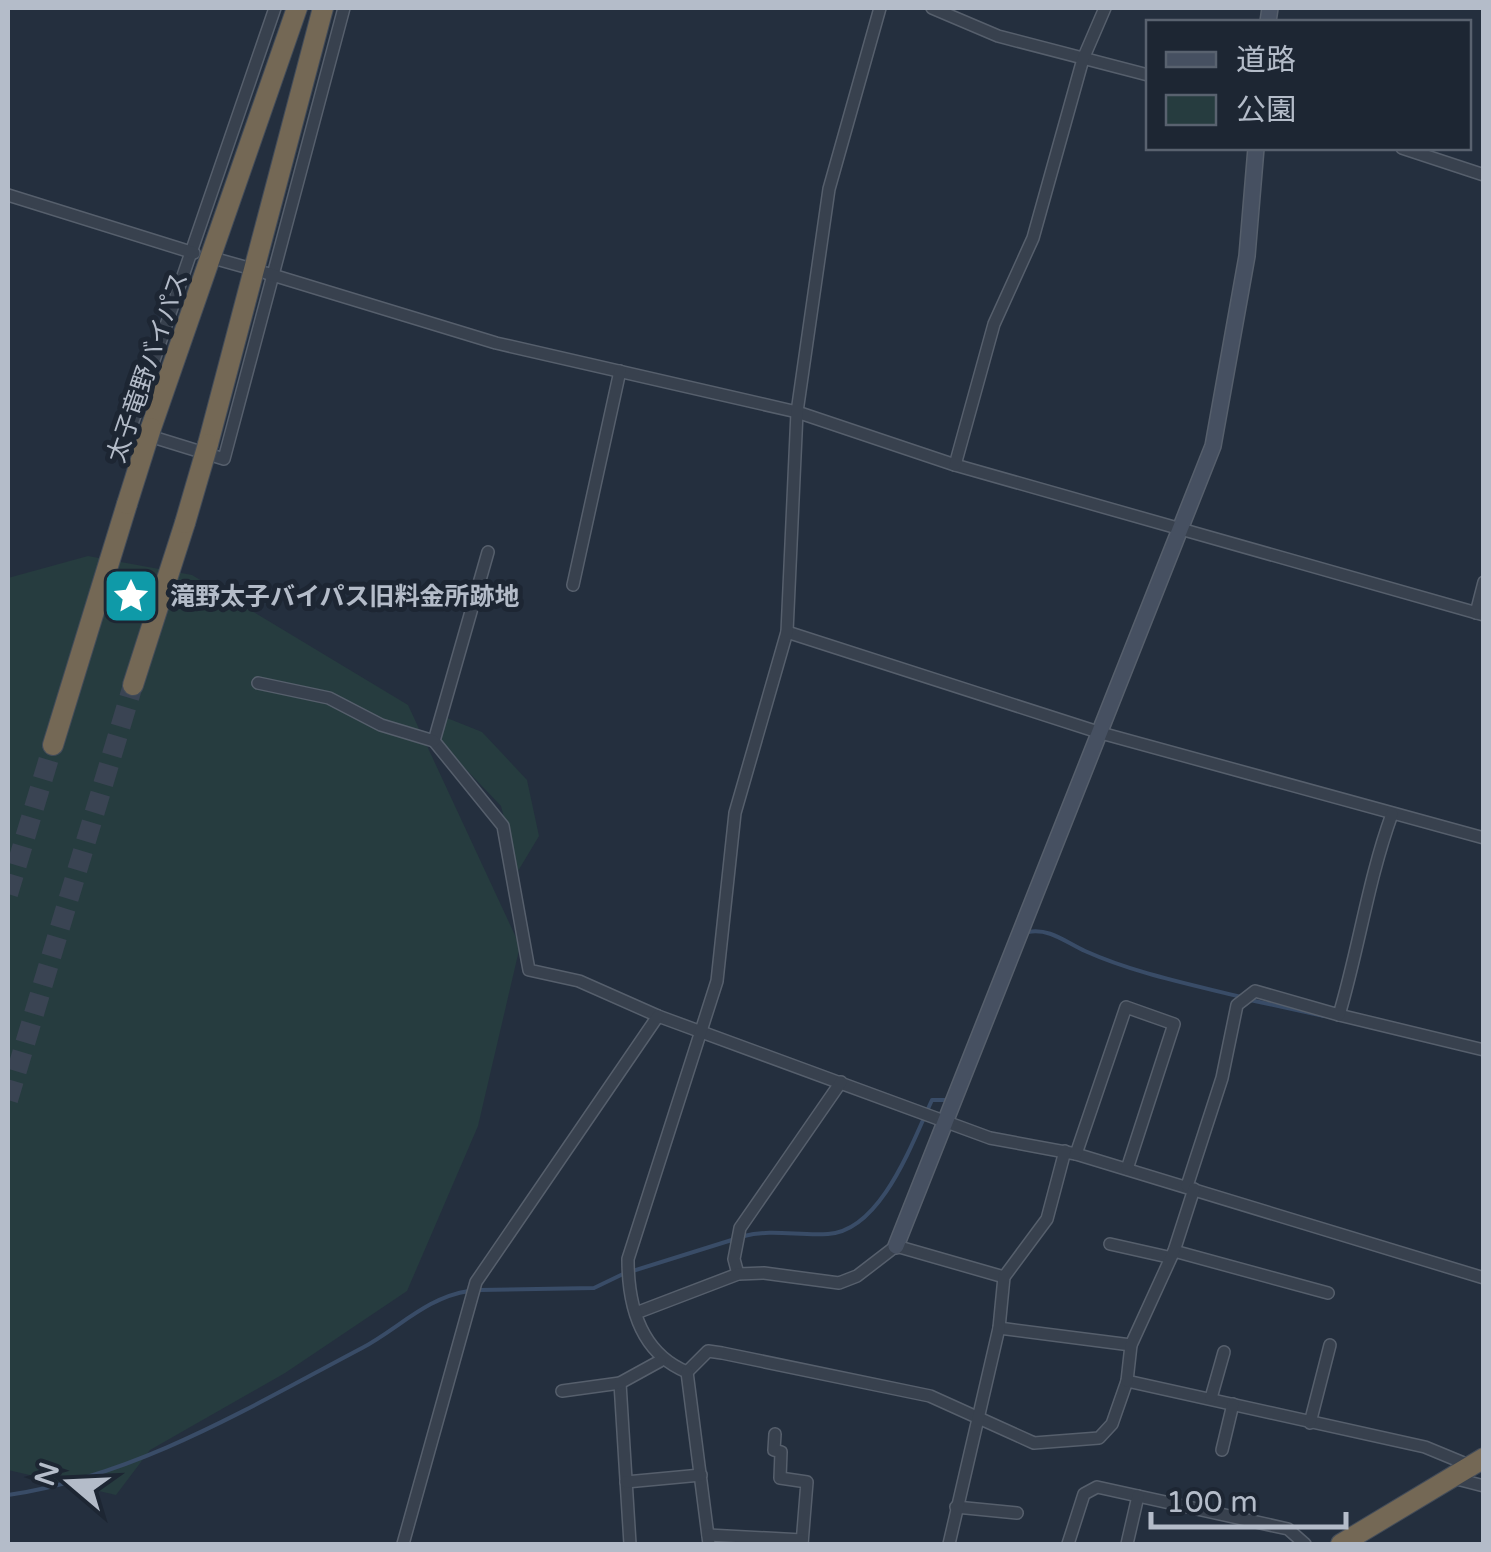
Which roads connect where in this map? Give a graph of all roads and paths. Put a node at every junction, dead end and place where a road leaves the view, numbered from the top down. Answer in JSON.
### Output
{"nodes":[{"id":1,"x":275,"y":8,"type":"edge"},
{"id":2,"x":296,"y":8,"type":"edge"},
{"id":3,"x":323,"y":8,"type":"edge"},
{"id":4,"x":344,"y":8,"type":"edge"},
{"id":5,"x":880,"y":8,"type":"edge"},
{"id":6,"x":932,"y":8,"type":"edge"},
{"id":7,"x":1105,"y":8,"type":"edge"},
{"id":8,"x":1083,"y":60,"type":"junction"},
{"id":9,"x":1146,"y":75,"type":"edge"},
{"id":10,"x":1256,"y":150,"type":"edge"},
{"id":11,"x":1408,"y":150,"type":"edge"},
{"id":12,"x":1484,"y":176,"type":"edge"},
{"id":13,"x":8,"y":195,"type":"edge"},
{"id":14,"x":195,"y":253,"type":"junction"},
{"id":15,"x":220,"y":260,"type":"dead end"},
{"id":16,"x":245,"y":268,"type":"dead end"},
{"id":17,"x":270,"y":274,"type":"junction"},
{"id":18,"x":620,"y":372,"type":"junction"},
{"id":19,"x":797,"y":412,"type":"junction"},
{"id":20,"x":955,"y":465,"type":"junction"},
{"id":21,"x":1182,"y":527,"type":"junction"},
{"id":22,"x":488,"y":552,"type":"dead end"},
{"id":23,"x":1484,"y":582,"type":"edge"},
{"id":24,"x":573,"y":585,"type":"dead end"},
{"id":25,"x":1480,"y":614,"type":"edge"},
{"id":26,"x":787,"y":632,"type":"junction"},
{"id":27,"x":258,"y":684,"type":"dead end"},
{"id":28,"x":133,"y":685,"type":"tunnel mouth"},
{"id":29,"x":1101,"y":733,"type":"junction"},
{"id":30,"x":434,"y":741,"type":"junction"},
{"id":31,"x":53,"y":745,"type":"tunnel mouth"},
{"id":32,"x":1392,"y":814,"type":"junction"},
{"id":33,"x":1484,"y":838,"type":"edge"},
{"id":34,"x":1339,"y":1015,"type":"junction"},
{"id":35,"x":658,"y":1016,"type":"junction"},
{"id":36,"x":701,"y":1030,"type":"junction"},
{"id":37,"x":1484,"y":1050,"type":"edge"},
{"id":38,"x":840,"y":1082,"type":"junction"},
{"id":39,"x":946,"y":1121,"type":"junction"},
{"id":40,"x":1071,"y":1152,"type":"junction"},
{"id":41,"x":1127,"y":1169,"type":"junction"},
{"id":42,"x":1190,"y":1188,"type":"junction"},
{"id":43,"x":1110,"y":1244,"type":"dead end"},
{"id":44,"x":896,"y":1246,"type":"junction"},
{"id":45,"x":1171,"y":1254,"type":"junction"},
{"id":46,"x":738,"y":1274,"type":"junction"},
{"id":47,"x":1004,"y":1278,"type":"junction"},
{"id":48,"x":1484,"y":1278,"type":"edge"},
{"id":49,"x":1328,"y":1293,"type":"dead end"},
{"id":50,"x":636,"y":1314,"type":"junction"},
{"id":51,"x":999,"y":1328,"type":"junction"},
{"id":52,"x":1131,"y":1344,"type":"junction"},
{"id":53,"x":1330,"y":1345,"type":"dead end"},
{"id":54,"x":1224,"y":1352,"type":"dead end"},
{"id":55,"x":660,"y":1361,"type":"junction"},
{"id":56,"x":687,"y":1372,"type":"junction"},
{"id":57,"x":1127,"y":1381,"type":"junction"},
{"id":58,"x":620,"y":1384,"type":"junction"},
{"id":59,"x":562,"y":1391,"type":"dead end"},
{"id":60,"x":1211,"y":1398,"type":"junction"},
{"id":61,"x":1233,"y":1404,"type":"junction"},
{"id":62,"x":975,"y":1417,"type":"junction"},
{"id":63,"x":1310,"y":1424,"type":"junction"},
{"id":64,"x":775,"y":1434,"type":"dead end"},
{"id":65,"x":1222,"y":1450,"type":"dead end"},
{"id":66,"x":1477,"y":1462,"type":"edge"},
{"id":67,"x":701,"y":1475,"type":"junction"},
{"id":68,"x":1453,"y":1478,"type":"junction"},
{"id":69,"x":626,"y":1482,"type":"junction"},
{"id":70,"x":1484,"y":1486,"type":"edge"},
{"id":71,"x":1138,"y":1496,"type":"junction"},
{"id":72,"x":956,"y":1507,"type":"junction"},
{"id":73,"x":1017,"y":1512,"type":"dead end"},
{"id":74,"x":709,"y":1540,"type":"edge"},
{"id":75,"x":802,"y":1542,"type":"edge"},
{"id":76,"x":403,"y":1544,"type":"edge"},
{"id":77,"x":630,"y":1544,"type":"edge"},
{"id":78,"x":949,"y":1544,"type":"edge"},
{"id":79,"x":1068,"y":1544,"type":"edge"},
{"id":80,"x":1126,"y":1544,"type":"edge"},
{"id":81,"x":1304,"y":1544,"type":"edge"},
{"id":82,"x":1340,"y":1544,"type":"edge"}],
"edges":[{"from":1,"to":14,"type":"street"},
{"from":2,"to":31,"type":"highway","name":"太子竜野バイパス","bridge":true},
{"from":3,"to":28,"type":"highway","bridge":true},
{"from":4,"to":17,"type":"street"},
{"from":5,"to":19,"type":"street"},
{"from":6,"to":8,"type":"street"},
{"from":7,"to":8,"type":"street"},
{"from":8,"to":9,"type":"street"},
{"from":8,"to":20,"type":"street"},
{"from":10,"to":21,"type":"street"},
{"from":11,"to":12,"type":"street"},
{"from":13,"to":14,"type":"street"},
{"from":14,"to":17,"type":"street"},
{"from":15,"to":16,"type":"street"},
{"from":17,"to":18,"type":"street"},
{"from":18,"to":19,"type":"street"},
{"from":18,"to":24,"type":"street"},
{"from":19,"to":20,"type":"street"},
{"from":19,"to":26,"type":"street"},
{"from":20,"to":21,"type":"street"},
{"from":21,"to":25,"type":"street"},
{"from":21,"to":29,"type":"street"},
{"from":22,"to":30,"type":"street"},
{"from":23,"to":25,"type":"street"},
{"from":26,"to":29,"type":"street"},
{"from":26,"to":36,"type":"street"},
{"from":27,"to":30,"type":"street"},
{"from":29,"to":32,"type":"street"},
{"from":29,"to":39,"type":"street"},
{"from":30,"to":35,"type":"street"},
{"from":32,"to":33,"type":"street"},
{"from":32,"to":34,"type":"street"},
{"from":34,"to":37,"type":"street"},
{"from":34,"to":42,"type":"street"},
{"from":35,"to":36,"type":"street"},
{"from":35,"to":76,"type":"street"},
{"from":36,"to":38,"type":"street"},
{"from":36,"to":50,"type":"street"},
{"from":38,"to":39,"type":"street"},
{"from":38,"to":46,"type":"street"},
{"from":39,"to":40,"type":"street"},
{"from":39,"to":44,"type":"street"},
{"from":40,"to":41,"type":"street"},
{"from":40,"to":41,"type":"street"},
{"from":40,"to":47,"type":"street"},
{"from":41,"to":42,"type":"street"},
{"from":42,"to":45,"type":"street"},
{"from":42,"to":48,"type":"street"},
{"from":43,"to":45,"type":"street"},
{"from":44,"to":46,"type":"street"},
{"from":44,"to":47,"type":"street"},
{"from":45,"to":49,"type":"street"},
{"from":45,"to":52,"type":"street"},
{"from":46,"to":50,"type":"street"},
{"from":47,"to":51,"type":"street"},
{"from":50,"to":55,"type":"street"},
{"from":51,"to":52,"type":"street"},
{"from":51,"to":62,"type":"street"},
{"from":52,"to":57,"type":"street"},
{"from":53,"to":63,"type":"street"},
{"from":54,"to":60,"type":"street"},
{"from":55,"to":56,"type":"street"},
{"from":55,"to":58,"type":"street"},
{"from":56,"to":62,"type":"street"},
{"from":56,"to":67,"type":"street"},
{"from":57,"to":60,"type":"street"},
{"from":57,"to":62,"type":"street"},
{"from":58,"to":59,"type":"street"},
{"from":58,"to":69,"type":"street"},
{"from":60,"to":61,"type":"street"},
{"from":61,"to":63,"type":"street"},
{"from":61,"to":65,"type":"street"},
{"from":62,"to":72,"type":"street"},
{"from":63,"to":66,"type":"street"},
{"from":64,"to":75,"type":"street"},
{"from":66,"to":68,"type":"highway"},
{"from":67,"to":69,"type":"street"},
{"from":67,"to":74,"type":"street"},
{"from":68,"to":70,"type":"street"},
{"from":68,"to":82,"type":"highway"},
{"from":69,"to":77,"type":"street"},
{"from":71,"to":79,"type":"street"},
{"from":71,"to":80,"type":"street"},
{"from":71,"to":81,"type":"street"},
{"from":72,"to":73,"type":"street"},
{"from":72,"to":78,"type":"street"},
{"from":74,"to":75,"type":"street"}]}
